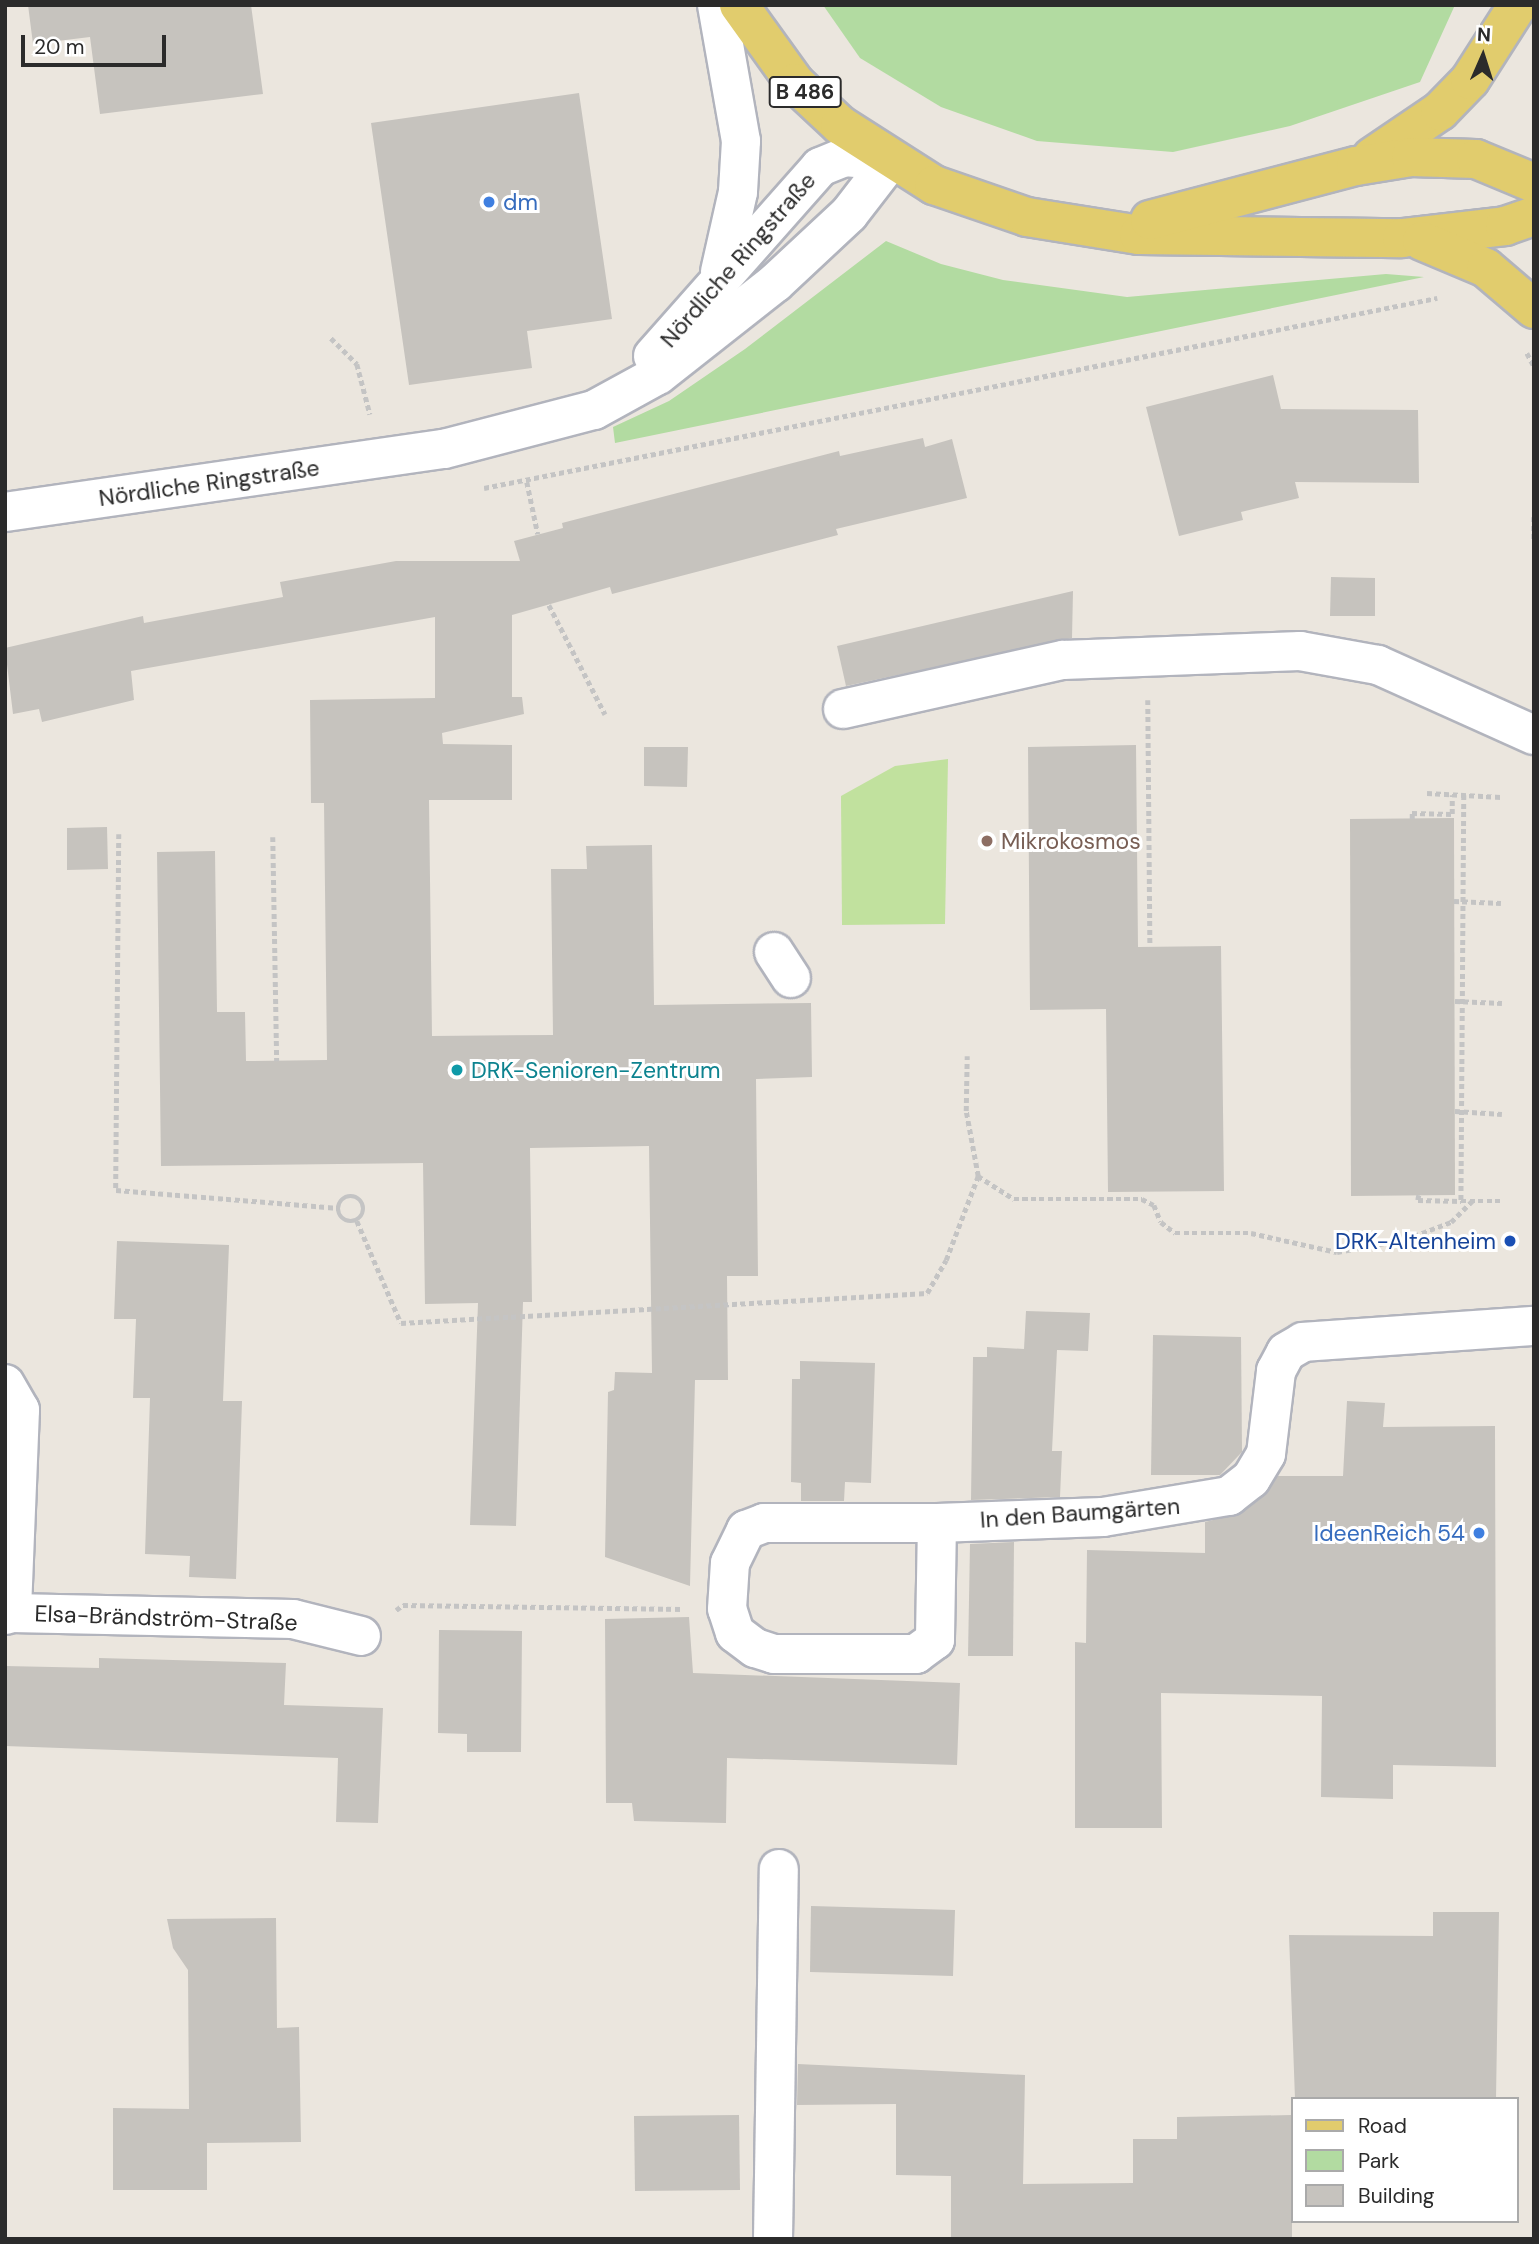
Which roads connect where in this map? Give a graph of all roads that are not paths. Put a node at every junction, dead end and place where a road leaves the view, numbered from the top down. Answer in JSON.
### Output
{"nodes":[{"id":1,"x":717,"y":5,"type":"edge"},
{"id":2,"x":739,"y":5,"type":"edge"},
{"id":3,"x":1518,"y":5,"type":"edge"},
{"id":4,"x":890,"y":161,"type":"junction"},
{"id":5,"x":1356,"y":166,"type":"junction"},
{"id":6,"x":1534,"y":183,"type":"edge"},
{"id":7,"x":1534,"y":216,"type":"edge"},
{"id":8,"x":1076,"y":225,"type":"junction"},
{"id":9,"x":1402,"y":238,"type":"junction"},
{"id":10,"x":718,"y":280,"type":"junction"},
{"id":11,"x":1534,"y":309,"type":"edge"},
{"id":12,"x":613,"y":398,"type":"junction"},
{"id":13,"x":5,"y":512,"type":"edge"},
{"id":14,"x":843,"y":709,"type":"dead end"},
{"id":15,"x":1534,"y":735,"type":"edge"},
{"id":16,"x":1534,"y":1326,"type":"edge"},
{"id":17,"x":5,"y":1384,"type":"edge"},
{"id":18,"x":937,"y":1522,"type":"junction"},
{"id":19,"x":8,"y":1614,"type":"edge"},
{"id":20,"x":361,"y":1636,"type":"road end"},
{"id":21,"x":779,"y":1868,"type":"dead end"},
{"id":22,"x":773,"y":2239,"type":"edge"}],
"edges":[{"from":1,"to":10,"type":"street"},
{"from":2,"to":4,"type":"main road","number":"B 486"},
{"from":3,"to":5,"type":"main road","number":"B 486"},
{"from":4,"to":8,"type":"main road","number":"B 486"},
{"from":4,"to":10,"type":"street","name":"Nördliche Ringstraße"},
{"from":4,"to":12,"type":"street","name":"Nördliche Ringstraße"},
{"from":5,"to":6,"type":"main road","number":"B 486"},
{"from":5,"to":8,"type":"main road","number":"B 486"},
{"from":7,"to":9,"type":"main road","number":"B 486"},
{"from":8,"to":9,"type":"main road","number":"B 486"},
{"from":9,"to":11,"type":"main road","number":"B 486"},
{"from":10,"to":12,"type":"street","name":"Nördliche Ringstraße"},
{"from":12,"to":13,"type":"street","name":"Nördliche Ringstraße"},
{"from":14,"to":15,"type":"street"},
{"from":16,"to":18,"type":"street","name":"In den Baumgärten"},
{"from":17,"to":19,"type":"street","name":"Elsa-Brändström-Straße"},
{"from":18,"to":18,"type":"street","name":"In den Baumgärten"},
{"from":19,"to":20,"type":"street","name":"Elsa-Brändström-Straße"},
{"from":21,"to":22,"type":"street"}]}
